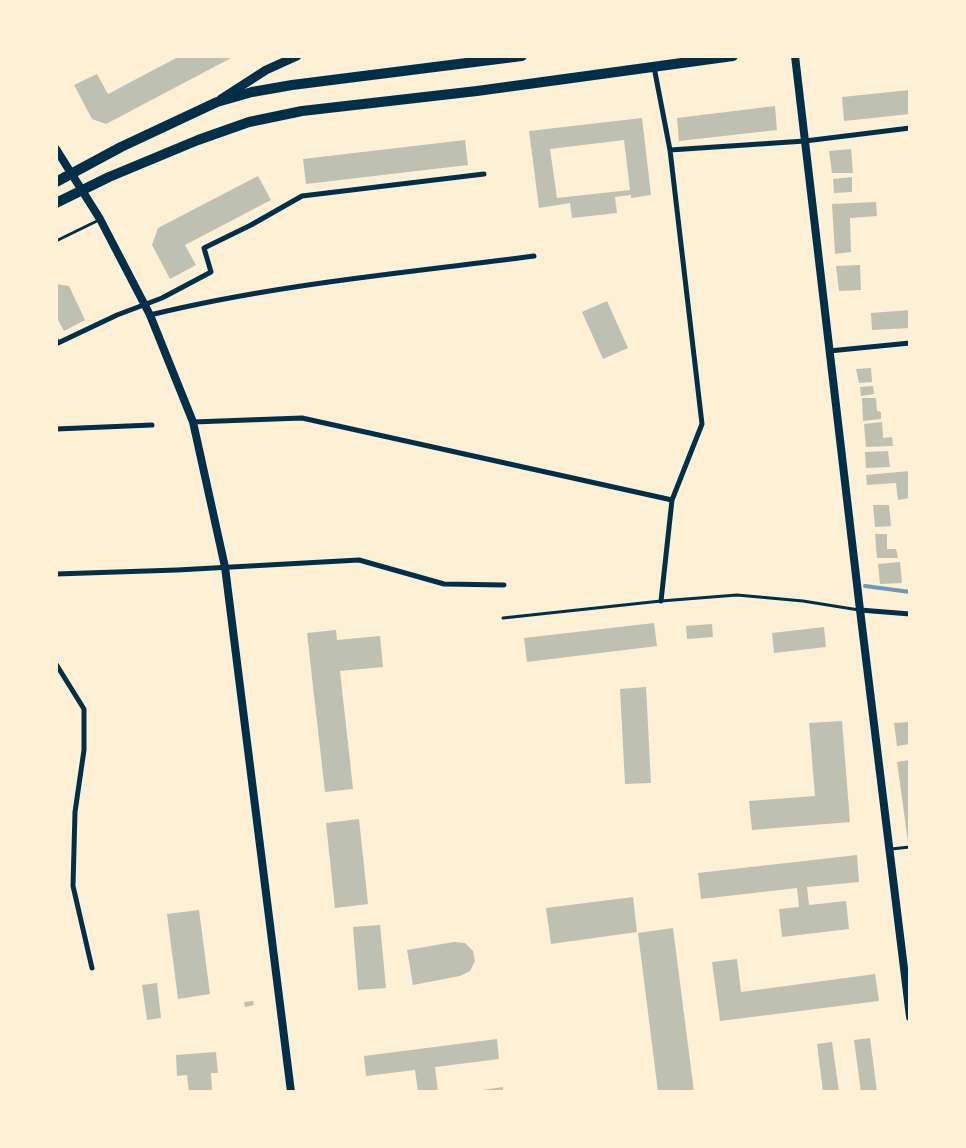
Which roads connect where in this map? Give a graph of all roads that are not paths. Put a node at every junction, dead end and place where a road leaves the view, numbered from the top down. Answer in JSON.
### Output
{"nodes":[{"id":1,"x":297,"y":56,"type":"edge"},
{"id":2,"x":522,"y":56,"type":"edge"},
{"id":3,"x":734,"y":56,"type":"edge"},
{"id":4,"x":795,"y":56,"type":"edge"},
{"id":5,"x":654,"y":67,"type":"junction"},
{"id":6,"x":217,"y":102,"type":"junction"},
{"id":7,"x":910,"y":128,"type":"edge"},
{"id":8,"x":805,"y":141,"type":"junction"},
{"id":9,"x":56,"y":149,"type":"edge"},
{"id":10,"x":670,"y":150,"type":"junction"},
{"id":11,"x":71,"y":174,"type":"junction"},
{"id":12,"x":484,"y":174,"type":"dead end"},
{"id":13,"x":56,"y":182,"type":"edge"},
{"id":14,"x":80,"y":190,"type":"junction"},
{"id":15,"x":56,"y":203,"type":"edge"},
{"id":16,"x":100,"y":219,"type":"junction"},
{"id":17,"x":56,"y":241,"type":"edge"},
{"id":18,"x":534,"y":256,"type":"dead end"},
{"id":19,"x":145,"y":306,"type":"junction"},
{"id":20,"x":150,"y":315,"type":"junction"},
{"id":21,"x":56,"y":340,"type":"edge"},
{"id":22,"x":910,"y":343,"type":"edge"},
{"id":23,"x":830,"y":351,"type":"junction"},
{"id":24,"x":192,"y":422,"type":"junction"},
{"id":25,"x":152,"y":425,"type":"dead end"},
{"id":26,"x":56,"y":429,"type":"edge"},
{"id":27,"x":672,"y":500,"type":"junction"},
{"id":28,"x":225,"y":567,"type":"junction"},
{"id":29,"x":56,"y":574,"type":"edge"},
{"id":30,"x":504,"y":585,"type":"dead end"},
{"id":31,"x":661,"y":601,"type":"junction"},
{"id":32,"x":860,"y":610,"type":"junction"},
{"id":33,"x":910,"y":614,"type":"edge"},
{"id":34,"x":504,"y":618,"type":"dead end"},
{"id":35,"x":56,"y":664,"type":"edge"},
{"id":36,"x":910,"y":846,"type":"edge"},
{"id":37,"x":889,"y":849,"type":"junction"},
{"id":38,"x":92,"y":968,"type":"dead end"},
{"id":39,"x":908,"y":997,"type":"edge"},
{"id":40,"x":910,"y":1017,"type":"edge"},
{"id":41,"x":292,"y":1092,"type":"edge"}],
"edges":[{"from":1,"to":6,"type":"main road"},
{"from":2,"to":6,"type":"main road"},
{"from":3,"to":5,"type":"main road"},
{"from":4,"to":8,"type":"street"},
{"from":5,"to":10,"type":"street"},
{"from":5,"to":14,"type":"main road"},
{"from":6,"to":11,"type":"main road"},
{"from":7,"to":8,"type":"street"},
{"from":8,"to":10,"type":"street"},
{"from":8,"to":23,"type":"street"},
{"from":9,"to":11,"type":"street"},
{"from":10,"to":27,"type":"street"},
{"from":11,"to":13,"type":"main road"},
{"from":11,"to":14,"type":"street"},
{"from":12,"to":19,"type":"street"},
{"from":14,"to":15,"type":"main road"},
{"from":14,"to":16,"type":"street"},
{"from":16,"to":17,"type":"lane"},
{"from":16,"to":19,"type":"street"},
{"from":18,"to":20,"type":"street"},
{"from":19,"to":20,"type":"street"},
{"from":19,"to":21,"type":"street"},
{"from":20,"to":24,"type":"street"},
{"from":22,"to":23,"type":"street"},
{"from":23,"to":32,"type":"street"},
{"from":24,"to":27,"type":"street"},
{"from":24,"to":28,"type":"street"},
{"from":25,"to":26,"type":"street"},
{"from":27,"to":31,"type":"street"},
{"from":28,"to":29,"type":"street"},
{"from":28,"to":30,"type":"street"},
{"from":28,"to":41,"type":"street"},
{"from":31,"to":32,"type":"lane"},
{"from":31,"to":34,"type":"lane"},
{"from":32,"to":33,"type":"street"},
{"from":32,"to":37,"type":"street"},
{"from":35,"to":38,"type":"street"},
{"from":36,"to":37,"type":"lane"},
{"from":37,"to":39,"type":"street"},
{"from":39,"to":40,"type":"street"}]}
